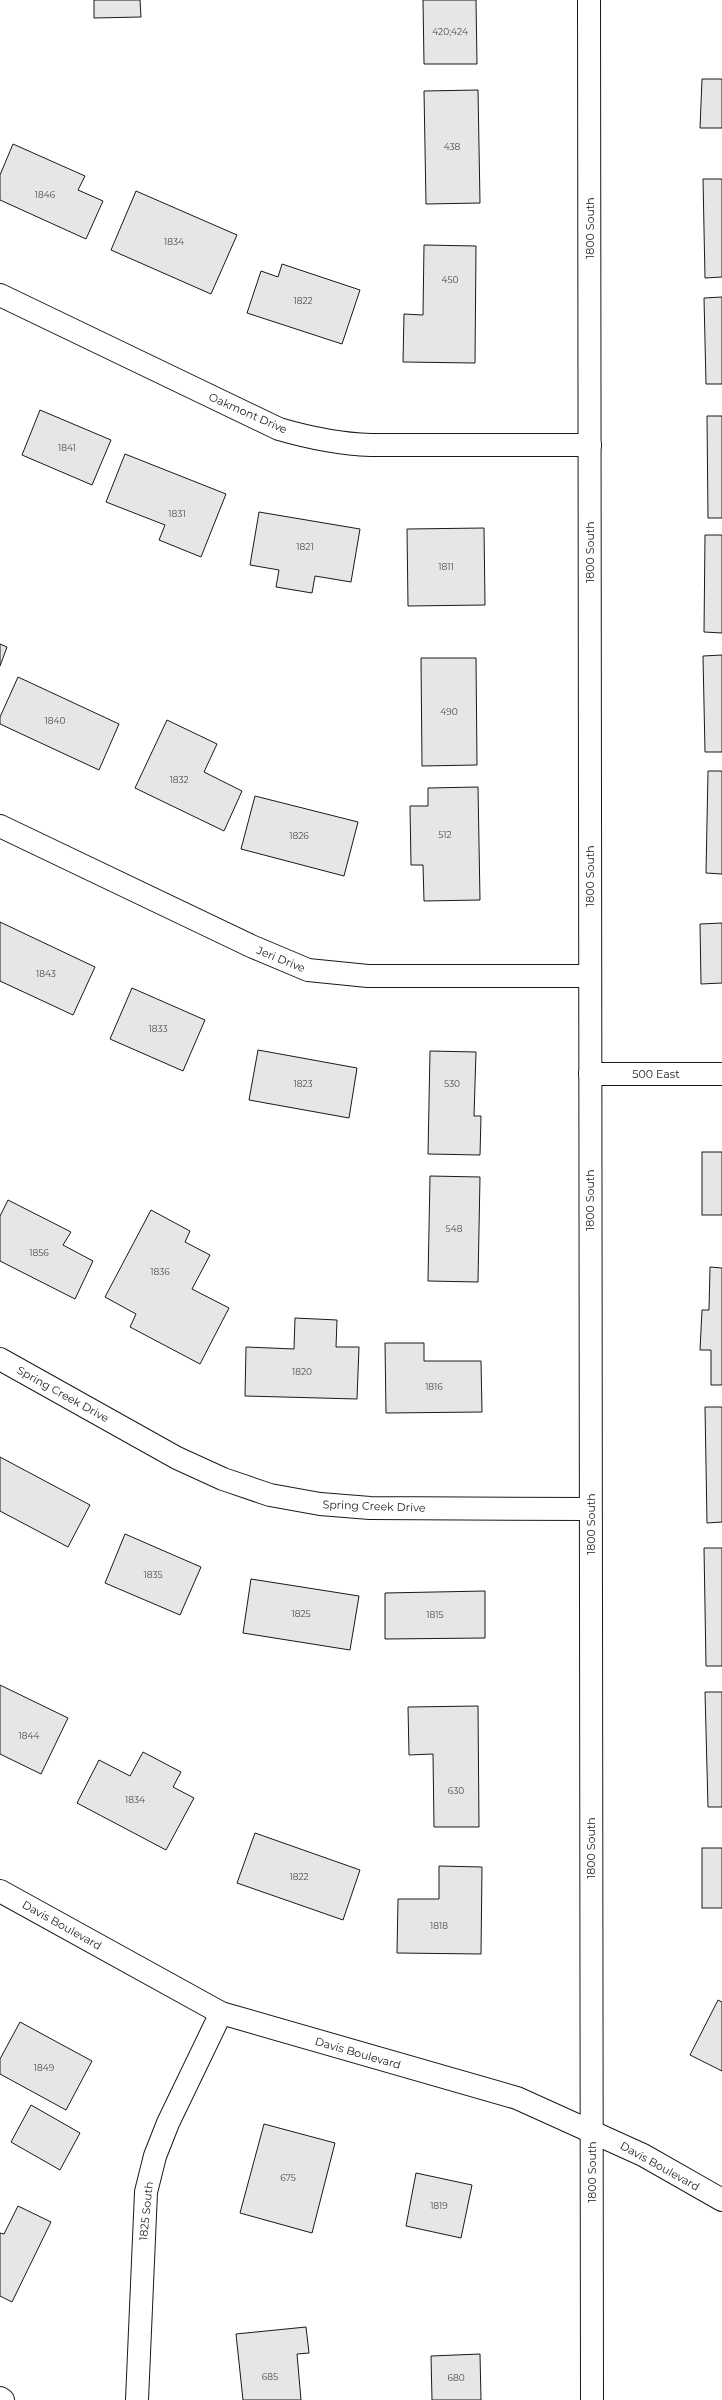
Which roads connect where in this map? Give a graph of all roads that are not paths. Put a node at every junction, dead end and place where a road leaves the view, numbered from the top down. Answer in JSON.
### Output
{"nodes":[{"id":1,"x":589,"y":0,"type":"edge"},
{"id":2,"x":0,"y":295,"type":"edge"},
{"id":3,"x":590,"y":445,"type":"junction"},
{"id":4,"x":0,"y":826,"type":"edge"},
{"id":5,"x":590,"y":976,"type":"junction"},
{"id":6,"x":590,"y":1074,"type":"junction"},
{"id":7,"x":722,"y":1074,"type":"edge"},
{"id":8,"x":0,"y":1359,"type":"edge"},
{"id":9,"x":590,"y":1509,"type":"junction"},
{"id":10,"x":0,"y":1891,"type":"edge"},
{"id":11,"x":221,"y":2013,"type":"junction"},
{"id":12,"x":592,"y":2130,"type":"junction"},
{"id":13,"x":722,"y":2200,"type":"edge"},
{"id":14,"x":0,"y":2398,"type":"edge"},
{"id":15,"x":3,"y":2400,"type":"edge"},
{"id":16,"x":137,"y":2400,"type":"edge"},
{"id":17,"x":592,"y":2400,"type":"edge"}],
"edges":[{"from":1,"to":3,"type":"street","name":"1800 South"},
{"from":2,"to":3,"type":"street","name":"Oakmont Drive"},
{"from":3,"to":5,"type":"street","name":"1800 South"},
{"from":4,"to":5,"type":"street","name":"Jeri Drive"},
{"from":5,"to":6,"type":"street","name":"1800 South"},
{"from":6,"to":7,"type":"street","name":"500 East"},
{"from":6,"to":9,"type":"street","name":"1800 South"},
{"from":8,"to":9,"type":"street","name":"Spring Creek Drive"},
{"from":9,"to":12,"type":"street","name":"1800 South"},
{"from":10,"to":11,"type":"street","name":"Davis Boulevard"},
{"from":11,"to":12,"type":"street","name":"Davis Boulevard"},
{"from":11,"to":16,"type":"street","name":"1825 South"},
{"from":12,"to":13,"type":"street","name":"Davis Boulevard"},
{"from":12,"to":17,"type":"street","name":"1800 South"},
{"from":14,"to":15,"type":"street"}]}
